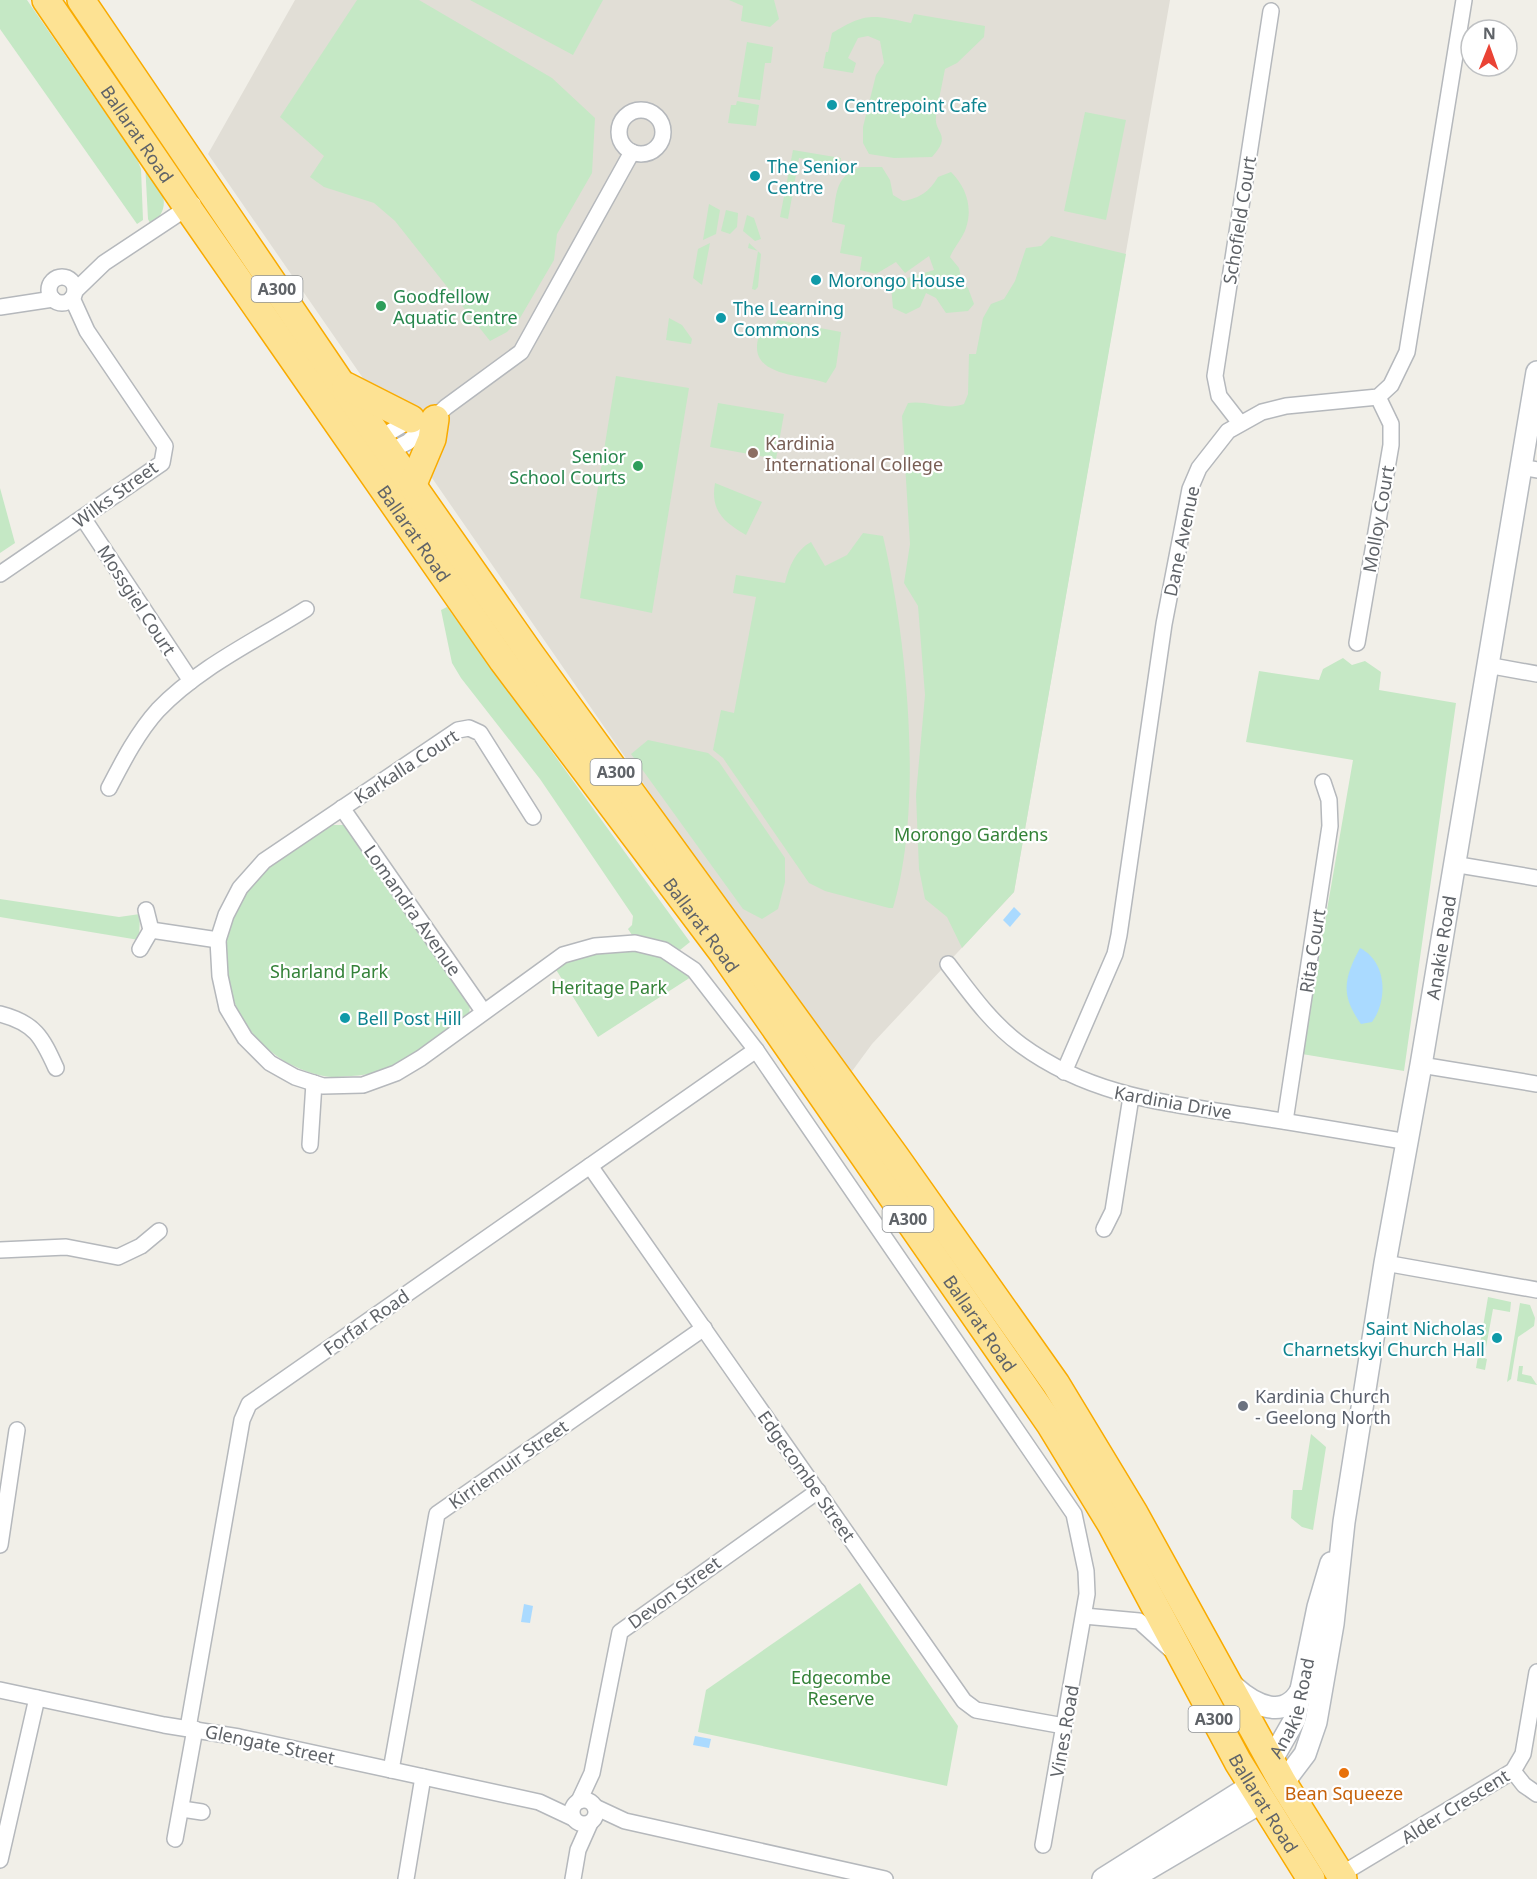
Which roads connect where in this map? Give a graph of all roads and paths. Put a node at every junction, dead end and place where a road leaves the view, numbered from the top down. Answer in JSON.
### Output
{"nodes":[{"id":1,"x":46,"y":0,"type":"edge"},
{"id":2,"x":81,"y":0,"type":"edge"},
{"id":3,"x":1464,"y":0,"type":"edge"},
{"id":4,"x":1271,"y":10,"type":"dead end"},
{"id":5,"x":632,"y":152,"type":"dead end"},
{"id":6,"x":211,"y":192,"type":"junction"},
{"id":7,"x":188,"y":208,"type":"junction"},
{"id":8,"x":63,"y":293,"type":"junction"},
{"id":9,"x":0,"y":307,"type":"edge"},
{"id":10,"x":1537,"y":372,"type":"edge"},
{"id":11,"x":342,"y":385,"type":"junction"},
{"id":12,"x":1378,"y":397,"type":"junction"},
{"id":13,"x":430,"y":415,"type":"junction"},
{"id":14,"x":1240,"y":423,"type":"junction"},
{"id":15,"x":386,"y":445,"type":"junction"},
{"id":16,"x":363,"y":461,"type":"junction"},
{"id":17,"x":1529,"y":469,"type":"edge"},
{"id":18,"x":412,"y":484,"type":"junction"},
{"id":19,"x":83,"y":518,"type":"junction"},
{"id":20,"x":0,"y":574,"type":"edge"},
{"id":21,"x":306,"y":609,"type":"dead end"},
{"id":22,"x":1357,"y":644,"type":"dead end"},
{"id":23,"x":1487,"y":665,"type":"junction"},
{"id":24,"x":1537,"y":674,"type":"edge"},
{"id":25,"x":191,"y":681,"type":"junction"},
{"id":26,"x":1323,"y":782,"type":"dead end"},
{"id":27,"x":109,"y":788,"type":"dead end"},
{"id":28,"x":342,"y":808,"type":"junction"},
{"id":29,"x":533,"y":817,"type":"dead end"},
{"id":30,"x":1453,"y":864,"type":"junction"},
{"id":31,"x":1537,"y":878,"type":"edge"},
{"id":32,"x":146,"y":910,"type":"dead end"},
{"id":33,"x":151,"y":930,"type":"junction"},
{"id":34,"x":218,"y":940,"type":"junction"},
{"id":35,"x":140,"y":948,"type":"dead end"},
{"id":36,"x":948,"y":964,"type":"dead end"},
{"id":37,"x":483,"y":1011,"type":"junction"},
{"id":38,"x":0,"y":1014,"type":"edge"},
{"id":39,"x":756,"y":1050,"type":"junction"},
{"id":40,"x":1421,"y":1065,"type":"junction"},
{"id":41,"x":56,"y":1068,"type":"dead end"},
{"id":42,"x":1064,"y":1072,"type":"junction"},
{"id":43,"x":314,"y":1083,"type":"junction"},
{"id":44,"x":1537,"y":1084,"type":"edge"},
{"id":45,"x":1131,"y":1097,"type":"junction"},
{"id":46,"x":1285,"y":1121,"type":"junction"},
{"id":47,"x":1408,"y":1142,"type":"junction"},
{"id":48,"x":310,"y":1145,"type":"dead end"},
{"id":49,"x":590,"y":1166,"type":"junction"},
{"id":50,"x":1104,"y":1229,"type":"dead end"},
{"id":51,"x":159,"y":1231,"type":"dead end"},
{"id":52,"x":0,"y":1250,"type":"edge"},
{"id":53,"x":1385,"y":1263,"type":"junction"},
{"id":54,"x":1537,"y":1290,"type":"edge"},
{"id":55,"x":704,"y":1328,"type":"junction"},
{"id":56,"x":17,"y":1430,"type":"dead end"},
{"id":57,"x":818,"y":1491,"type":"junction"},
{"id":58,"x":1344,"y":1522,"type":"junction"},
{"id":59,"x":0,"y":1545,"type":"edge"},
{"id":60,"x":1087,"y":1578,"type":"joint"},
{"id":61,"x":1084,"y":1616,"type":"junction"},
{"id":62,"x":1179,"y":1652,"type":"junction"},
{"id":63,"x":1537,"y":1672,"type":"edge"},
{"id":64,"x":1224,"y":1678,"type":"junction"},
{"id":65,"x":1302,"y":1688,"type":"junction"},
{"id":66,"x":0,"y":1690,"type":"edge"},
{"id":67,"x":37,"y":1698,"type":"junction"},
{"id":68,"x":1065,"y":1726,"type":"junction"},
{"id":69,"x":191,"y":1728,"type":"junction"},
{"id":70,"x":391,"y":1770,"type":"junction"},
{"id":71,"x":1513,"y":1771,"type":"junction"},
{"id":72,"x":1277,"y":1772,"type":"junction"},
{"id":73,"x":423,"y":1777,"type":"junction"},
{"id":74,"x":1257,"y":1793,"type":"junction"},
{"id":75,"x":1537,"y":1794,"type":"edge"},
{"id":76,"x":182,"y":1809,"type":"junction"},
{"id":77,"x":202,"y":1812,"type":"dead end"},
{"id":78,"x":584,"y":1812,"type":"junction"},
{"id":79,"x":176,"y":1839,"type":"dead end"},
{"id":80,"x":1043,"y":1845,"type":"dead end"},
{"id":81,"x":0,"y":1860,"type":"edge"},
{"id":82,"x":815,"y":1871,"type":"edge"},
{"id":83,"x":1342,"y":1877,"type":"edge"},
{"id":84,"x":406,"y":1879,"type":"edge"},
{"id":85,"x":573,"y":1879,"type":"edge"},
{"id":86,"x":885,"y":1879,"type":"edge"},
{"id":87,"x":1103,"y":1879,"type":"edge"},
{"id":88,"x":1131,"y":1879,"type":"edge"},
{"id":89,"x":1311,"y":1879,"type":"edge"}],
"edges":[{"from":1,"to":7,"type":"highway","name":"Ballarat Road","number":"A300"},
{"from":2,"to":6,"type":"highway","name":"Ballarat Road","number":"A300"},
{"from":3,"to":12,"type":"street"},
{"from":4,"to":14,"type":"street","name":"Schofield Court"},
{"from":5,"to":13,"type":"street"},
{"from":6,"to":7,"type":"street"},
{"from":6,"to":11,"type":"highway","name":"Ballarat Road","number":"A300"},
{"from":7,"to":8,"type":"street"},
{"from":7,"to":16,"type":"highway","name":"Ballarat Road","number":"A300"},
{"from":8,"to":9,"type":"street"},
{"from":8,"to":19,"type":"street","name":"Wilks Street"},
{"from":10,"to":17,"type":"main road","name":"Anakie Road"},
{"from":11,"to":13,"type":"highway"},
{"from":11,"to":15,"type":"highway","name":"Ballarat Road","number":"A300"},
{"from":12,"to":14,"type":"street","name":"Dane Avenue"},
{"from":12,"to":22,"type":"street","name":"Molloy Court"},
{"from":13,"to":15,"type":"street"},
{"from":13,"to":15,"type":"street"},
{"from":13,"to":18,"type":"highway"},
{"from":14,"to":42,"type":"street","name":"Dane Avenue"},
{"from":15,"to":16,"type":"street"},
{"from":15,"to":18,"type":"highway","name":"Ballarat Road","number":"A300"},
{"from":16,"to":62,"type":"highway","name":"Ballarat Road","number":"A300"},
{"from":17,"to":23,"type":"main road","name":"Anakie Road"},
{"from":18,"to":64,"type":"highway","name":"Ballarat Road","number":"A300"},
{"from":19,"to":20,"type":"street","name":"Wilks Street"},
{"from":19,"to":25,"type":"street","name":"Mossgiel Court"},
{"from":21,"to":25,"type":"street"},
{"from":23,"to":24,"type":"street"},
{"from":23,"to":30,"type":"main road","name":"Anakie Road"},
{"from":25,"to":27,"type":"street"},
{"from":26,"to":46,"type":"street","name":"Rita Court"},
{"from":28,"to":29,"type":"street","name":"Karkalla Court"},
{"from":28,"to":34,"type":"street"},
{"from":28,"to":37,"type":"street","name":"Lomandra Avenue"},
{"from":30,"to":31,"type":"street"},
{"from":30,"to":40,"type":"main road","name":"Anakie Road"},
{"from":32,"to":33,"type":"street"},
{"from":33,"to":34,"type":"street"},
{"from":33,"to":35,"type":"street"},
{"from":34,"to":43,"type":"street"},
{"from":36,"to":42,"type":"street","name":"Kardinia Drive"},
{"from":37,"to":39,"type":"street","name":"Ballarat Road"},
{"from":37,"to":43,"type":"street"},
{"from":38,"to":41,"type":"street"},
{"from":39,"to":49,"type":"street","name":"Forfar Road"},
{"from":39,"to":60,"type":"street","name":"Ballarat Road"},
{"from":40,"to":44,"type":"street"},
{"from":40,"to":47,"type":"main road","name":"Anakie Road"},
{"from":42,"to":45,"type":"street","name":"Kardinia Drive"},
{"from":43,"to":48,"type":"street"},
{"from":45,"to":46,"type":"street","name":"Kardinia Drive"},
{"from":45,"to":50,"type":"street"},
{"from":46,"to":47,"type":"street","name":"Kardinia Drive"},
{"from":47,"to":53,"type":"main road","name":"Anakie Road"},
{"from":49,"to":55,"type":"street","name":"Edgecombe Street"},
{"from":49,"to":69,"type":"street","name":"Forfar Road"},
{"from":51,"to":52,"type":"street"},
{"from":53,"to":54,"type":"street"},
{"from":53,"to":58,"type":"main road","name":"Anakie Road"},
{"from":55,"to":57,"type":"street","name":"Edgecombe Street"},
{"from":55,"to":70,"type":"street","name":"Kirriemuir Street"},
{"from":56,"to":59,"type":"street"},
{"from":57,"to":68,"type":"street","name":"Edgecombe Street"},
{"from":57,"to":78,"type":"street","name":"Devon Street"},
{"from":58,"to":65,"type":"main road","name":"Anakie Road"},
{"from":58,"to":72,"type":"main road","name":"Anakie Road"},
{"from":60,"to":61,"type":"street","name":"Vines Road"},
{"from":61,"to":62,"type":"street"},
{"from":61,"to":68,"type":"street","name":"Vines Road"},
{"from":62,"to":74,"type":"highway","name":"Ballarat Road","number":"A300"},
{"from":63,"to":71,"type":"street","name":"Alder Crescent"},
{"from":64,"to":65,"type":"main road"},
{"from":64,"to":72,"type":"highway","name":"Ballarat Road","number":"A300"},
{"from":65,"to":72,"type":"main road","name":"Anakie Road"},
{"from":66,"to":67,"type":"street","name":"Glengate Street"},
{"from":67,"to":69,"type":"street","name":"Glengate Street"},
{"from":67,"to":81,"type":"street"},
{"from":68,"to":80,"type":"street","name":"Vines Road"},
{"from":69,"to":70,"type":"street","name":"Glengate Street"},
{"from":69,"to":76,"type":"street","name":"Forfar Road"},
{"from":70,"to":73,"type":"street","name":"Glengate Street"},
{"from":71,"to":75,"type":"street"},
{"from":71,"to":83,"type":"street","name":"Alder Crescent"},
{"from":72,"to":74,"type":"highway","name":"Anakie Road"},
{"from":72,"to":83,"type":"highway","name":"Ballarat Road","number":"A300"},
{"from":73,"to":78,"type":"street","name":"Glengate Street"},
{"from":73,"to":84,"type":"street"},
{"from":74,"to":87,"type":"main road","name":"Anakie Road"},
{"from":74,"to":88,"type":"main road","name":"Anakie Road"},
{"from":74,"to":89,"type":"highway","name":"Ballarat Road","number":"A300"},
{"from":76,"to":77,"type":"street"},
{"from":76,"to":79,"type":"street","name":"Forfar Road"},
{"from":78,"to":82,"type":"street","name":"Glengate Street"},
{"from":78,"to":85,"type":"street","name":"Devon Street"},
{"from":82,"to":86,"type":"street","name":"Glengate Street"}]}
